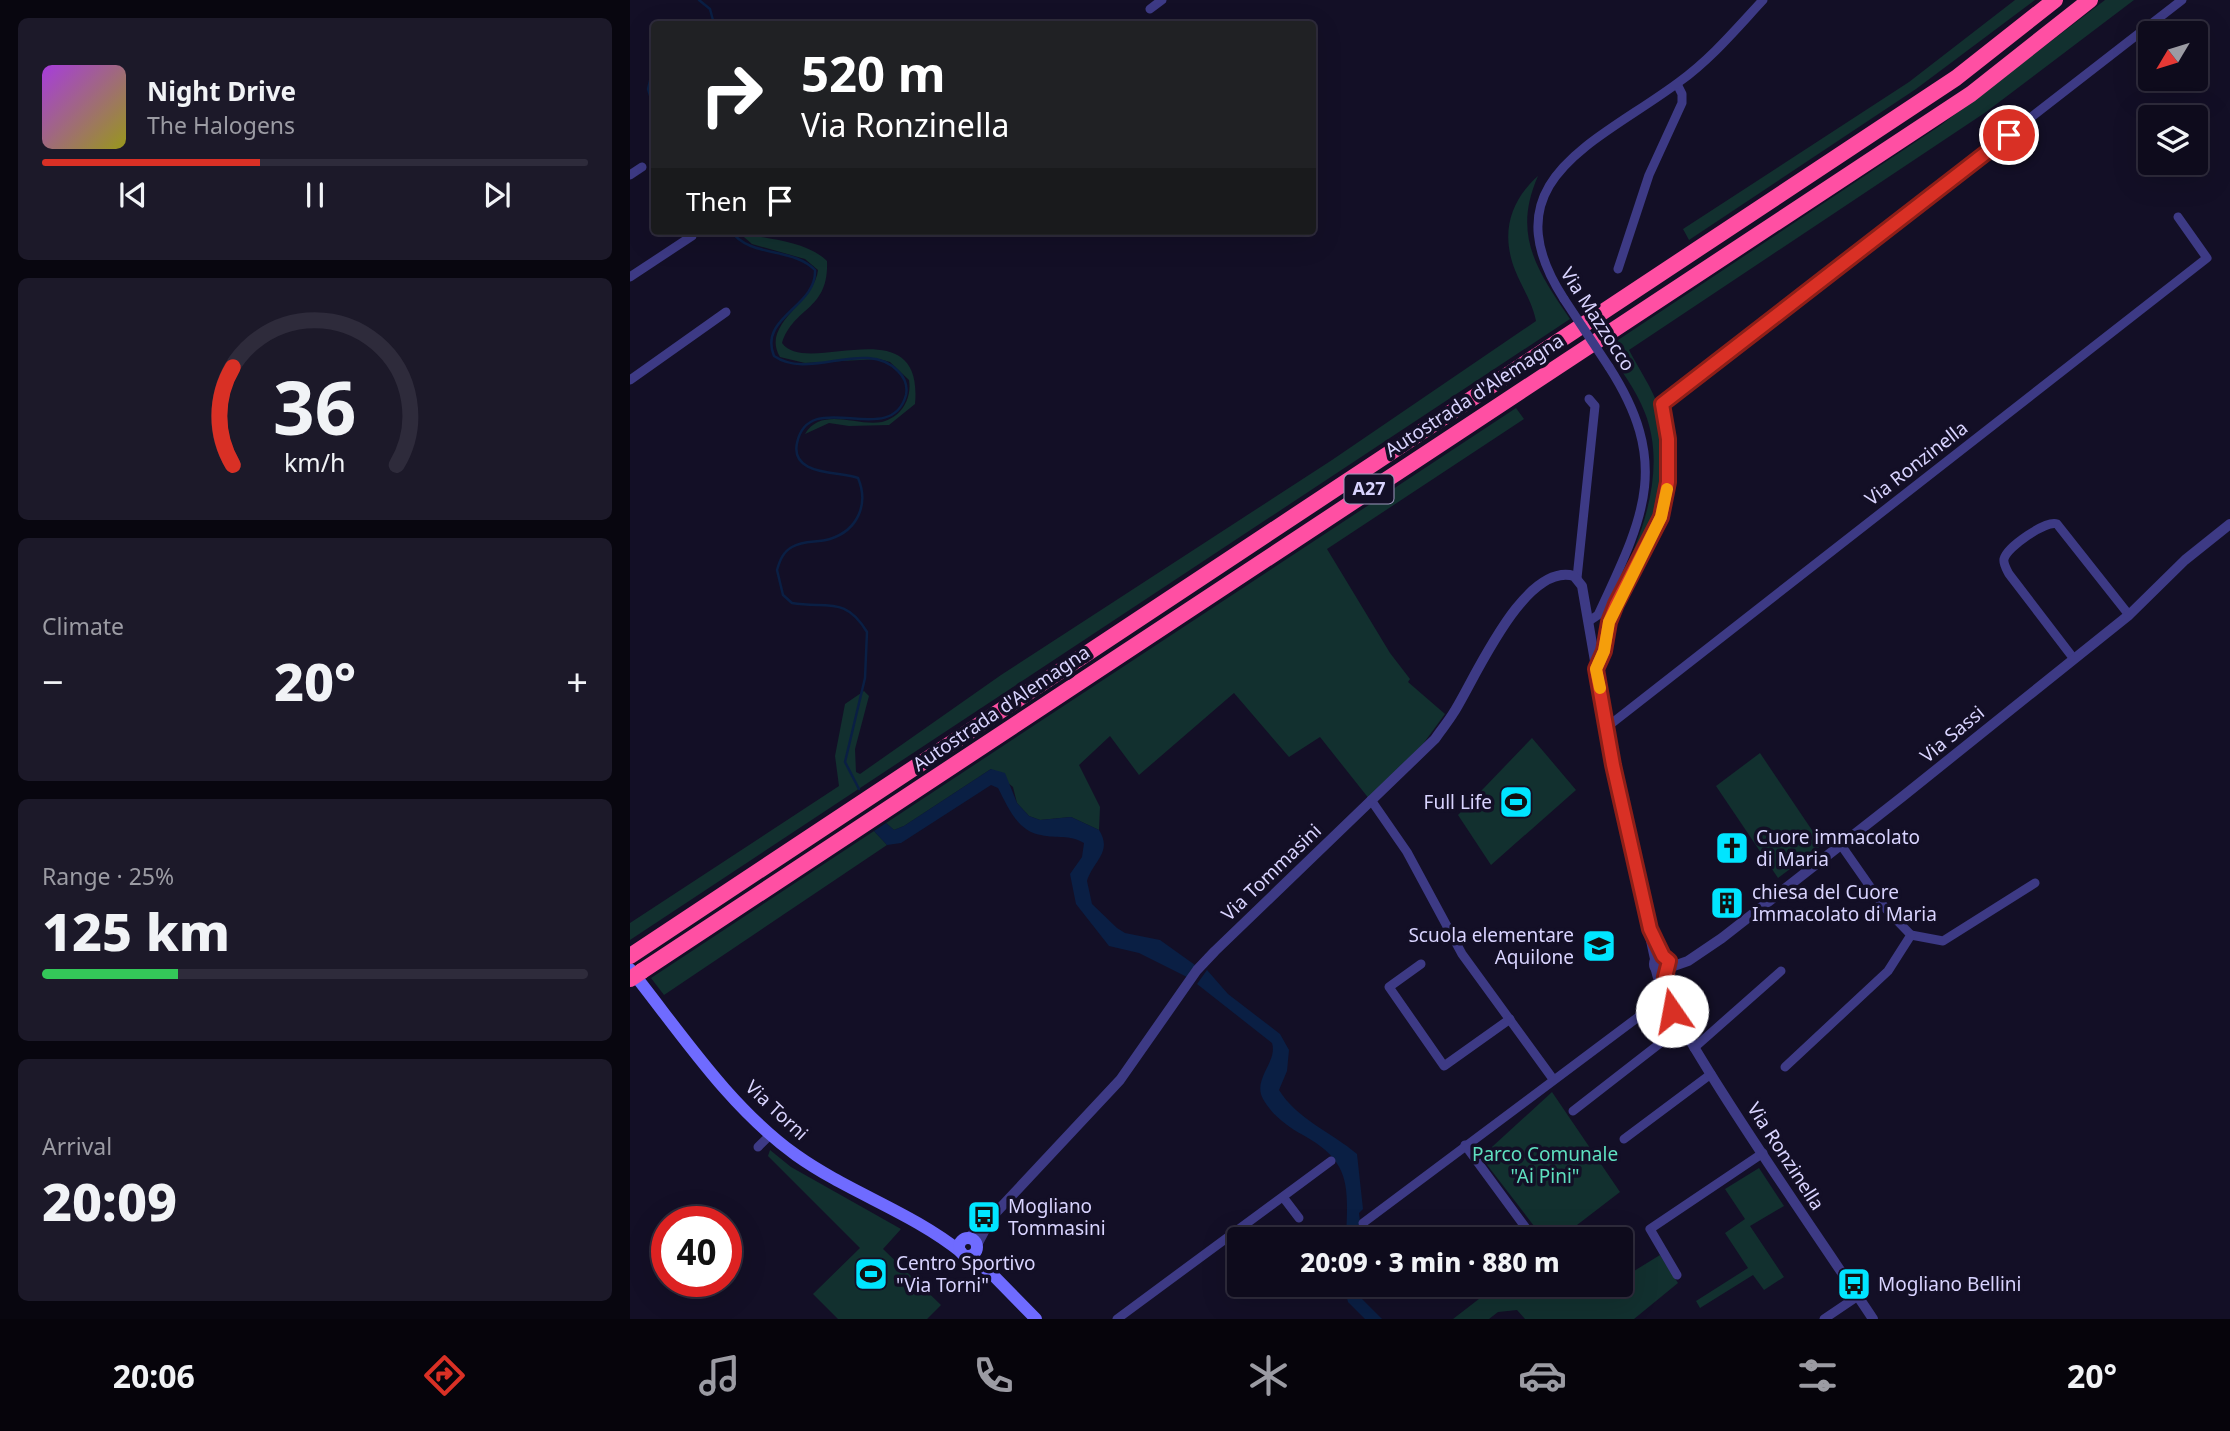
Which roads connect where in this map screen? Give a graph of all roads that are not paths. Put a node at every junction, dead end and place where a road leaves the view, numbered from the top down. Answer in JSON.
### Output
{"nodes":[{"id":1,"x":1162,"y":0,"type":"edge"},
{"id":2,"x":1763,"y":0,"type":"edge"},
{"id":3,"x":2055,"y":0,"type":"edge"},
{"id":4,"x":2090,"y":0,"type":"edge"},
{"id":5,"x":2182,"y":0,"type":"edge"},
{"id":6,"x":1150,"y":9,"type":"dead end"},
{"id":7,"x":1677,"y":84,"type":"junction"},
{"id":8,"x":642,"y":167,"type":"dead end"},
{"id":9,"x":630,"y":175,"type":"edge"},
{"id":10,"x":2178,"y":217,"type":"dead end"},
{"id":11,"x":692,"y":236,"type":"dead end"},
{"id":12,"x":1618,"y":269,"type":"dead end"},
{"id":13,"x":630,"y":277,"type":"edge"},
{"id":14,"x":726,"y":312,"type":"dead end"},
{"id":15,"x":630,"y":380,"type":"edge"},
{"id":16,"x":1589,"y":399,"type":"dead end"},
{"id":17,"x":2230,"y":524,"type":"edge"},
{"id":18,"x":1580,"y":582,"type":"junction"},
{"id":19,"x":2129,"y":615,"type":"junction"},
{"id":20,"x":1589,"y":621,"type":"junction"},
{"id":21,"x":2074,"y":659,"type":"junction"},
{"id":22,"x":1596,"y":669,"type":"junction"},
{"id":23,"x":1607,"y":727,"type":"junction"},
{"id":24,"x":1371,"y":800,"type":"junction"},
{"id":25,"x":1841,"y":845,"type":"junction"},
{"id":26,"x":2035,"y":883,"type":"dead end"},
{"id":27,"x":1912,"y":935,"type":"junction"},
{"id":28,"x":630,"y":956,"type":"edge"},
{"id":29,"x":1422,"y":964,"type":"dead end"},
{"id":30,"x":1663,"y":964,"type":"junction"},
{"id":31,"x":1781,"y":971,"type":"dead end"},
{"id":32,"x":634,"y":973,"type":"edge"},
{"id":33,"x":1665,"y":997,"type":"junction"},
{"id":34,"x":1672,"y":1011,"type":"junction"},
{"id":35,"x":1510,"y":1019,"type":"junction"},
{"id":36,"x":1681,"y":1027,"type":"junction"},
{"id":37,"x":1694,"y":1048,"type":"junction"},
{"id":38,"x":1785,"y":1067,"type":"dead end"},
{"id":39,"x":1711,"y":1074,"type":"junction"},
{"id":40,"x":1553,"y":1079,"type":"junction"},
{"id":41,"x":1573,"y":1111,"type":"dead end"},
{"id":42,"x":770,"y":1135,"type":"junction"},
{"id":43,"x":1624,"y":1139,"type":"dead end"},
{"id":44,"x":1465,"y":1145,"type":"junction"},
{"id":45,"x":758,"y":1147,"type":"dead end"},
{"id":46,"x":1763,"y":1153,"type":"junction"},
{"id":47,"x":1331,"y":1161,"type":"dead end"},
{"id":48,"x":1283,"y":1197,"type":"junction"},
{"id":49,"x":1299,"y":1218,"type":"dead end"},
{"id":50,"x":1363,"y":1223,"type":"dead end"},
{"id":51,"x":1525,"y":1227,"type":"edge"},
{"id":52,"x":969,"y":1247,"type":"junction"},
{"id":53,"x":1677,"y":1275,"type":"dead end"},
{"id":54,"x":1858,"y":1296,"type":"junction"},
{"id":55,"x":1036,"y":1319,"type":"edge"},
{"id":56,"x":1118,"y":1319,"type":"edge"},
{"id":57,"x":1825,"y":1319,"type":"edge"},
{"id":58,"x":1873,"y":1319,"type":"edge"}],
"edges":[{"from":1,"to":6,"type":"street"},
{"from":2,"to":7,"type":"street","name":"Via Mazzocco"},
{"from":3,"to":28,"type":"highway","name":"Autostrada d'Alemagna","number":"A27"},
{"from":4,"to":32,"type":"highway","name":"Autostrada d'Alemagna","number":"A27"},
{"from":5,"to":22,"type":"street","name":"Via Ronzinella"},
{"from":7,"to":12,"type":"street"},
{"from":7,"to":20,"type":"street","name":"Via Mazzocco","bridge":true},
{"from":8,"to":9,"type":"street"},
{"from":10,"to":23,"type":"street","name":"Via Ronzinella"},
{"from":11,"to":13,"type":"street"},
{"from":14,"to":15,"type":"street"},
{"from":16,"to":18,"type":"street","name":"Via Ronzinella"},
{"from":17,"to":19,"type":"street","name":"Via Sassi"},
{"from":18,"to":20,"type":"street","name":"Via Ronzinella"},
{"from":18,"to":24,"type":"street","name":"Via Tommasini"},
{"from":19,"to":21,"type":"street","name":"Via Sassi"},
{"from":19,"to":21,"type":"street"},
{"from":20,"to":22,"type":"street","name":"Via Ronzinella"},
{"from":21,"to":25,"type":"street","name":"Via Sassi"},
{"from":22,"to":23,"type":"street","name":"Via Ronzinella"},
{"from":23,"to":30,"type":"street","name":"Via Ronzinella"},
{"from":24,"to":35,"type":"street"},
{"from":24,"to":52,"type":"street","name":"Via Tommasini"},
{"from":25,"to":27,"type":"street"},
{"from":25,"to":30,"type":"street","name":"Via Sassi"},
{"from":26,"to":27,"type":"street"},
{"from":27,"to":38,"type":"street"},
{"from":29,"to":35,"type":"street"},
{"from":30,"to":33,"type":"street","name":"Via Ronzinella"},
{"from":30,"to":34,"type":"street","name":"Via Ronzinella"},
{"from":31,"to":37,"type":"street"},
{"from":32,"to":42,"type":"main road","name":"Via Torni"},
{"from":33,"to":34,"type":"street","name":"Via Ronzinella"},
{"from":33,"to":40,"type":"street"},
{"from":34,"to":36,"type":"street","name":"Via Ronzinella"},
{"from":35,"to":40,"type":"street"},
{"from":36,"to":37,"type":"street","name":"Via Ronzinella"},
{"from":36,"to":41,"type":"street"},
{"from":37,"to":39,"type":"street","name":"Via Ronzinella"},
{"from":39,"to":43,"type":"street"},
{"from":39,"to":46,"type":"street","name":"Via Ronzinella"},
{"from":40,"to":44,"type":"street"},
{"from":42,"to":45,"type":"street"},
{"from":42,"to":52,"type":"main road","name":"Via Torni"},
{"from":44,"to":50,"type":"street"},
{"from":44,"to":51,"type":"street"},
{"from":46,"to":53,"type":"street"},
{"from":46,"to":54,"type":"street","name":"Via Ronzinella"},
{"from":47,"to":48,"type":"street"},
{"from":48,"to":49,"type":"street"},
{"from":48,"to":56,"type":"street"},
{"from":52,"to":55,"type":"main road","name":"Via Torni"},
{"from":54,"to":57,"type":"street"},
{"from":54,"to":58,"type":"street","name":"Via Ronzinella"}]}
